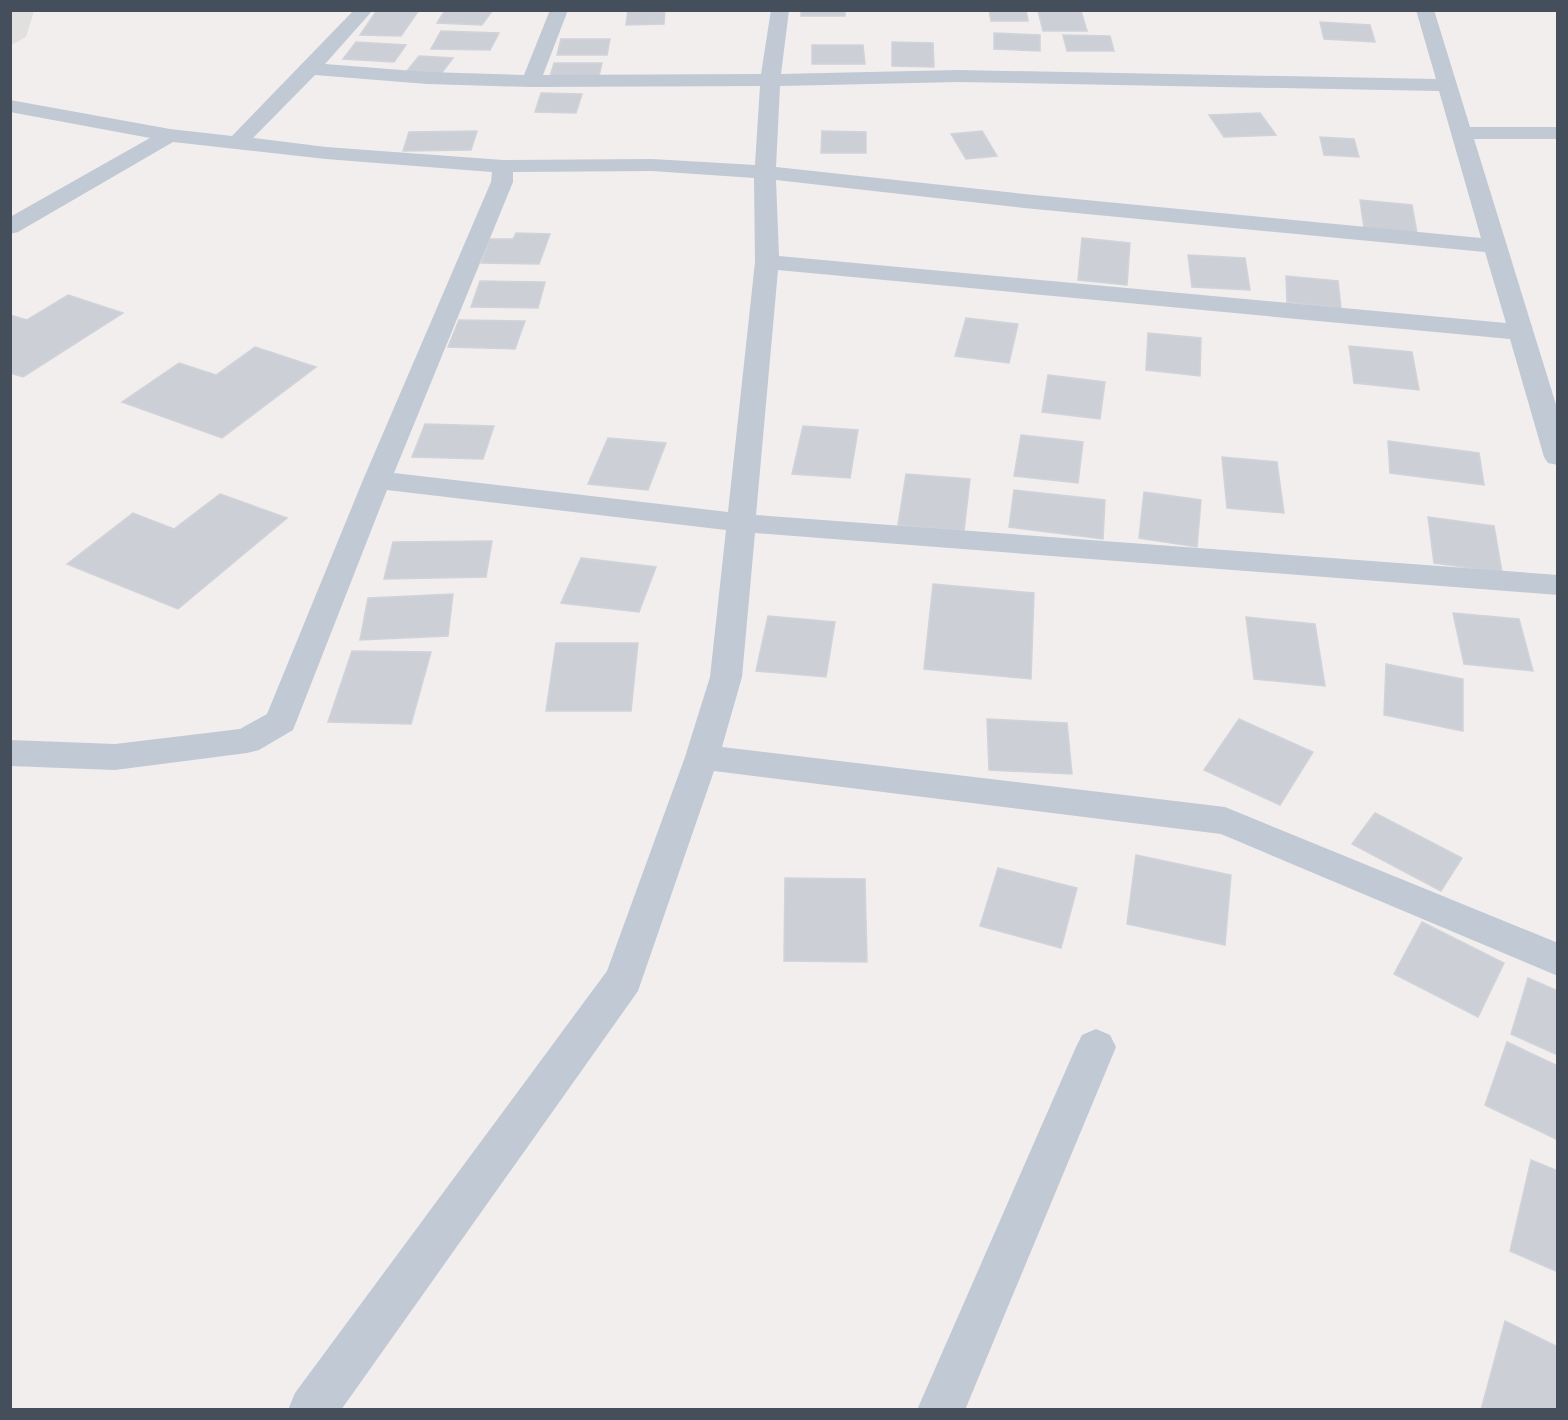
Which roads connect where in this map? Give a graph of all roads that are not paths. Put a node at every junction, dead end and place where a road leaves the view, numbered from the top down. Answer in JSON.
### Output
{"nodes":[{"id":1,"x":364,"y":10,"type":"edge"},
{"id":2,"x":559,"y":10,"type":"edge"},
{"id":3,"x":780,"y":10,"type":"edge"},
{"id":4,"x":1425,"y":10,"type":"edge"},
{"id":5,"x":310,"y":69,"type":"junction"},
{"id":6,"x":770,"y":80,"type":"junction"},
{"id":7,"x":531,"y":81,"type":"junction"},
{"id":8,"x":1447,"y":85,"type":"junction"},
{"id":9,"x":10,"y":106,"type":"edge"},
{"id":10,"x":1461,"y":133,"type":"junction"},
{"id":11,"x":1557,"y":133,"type":"edge"},
{"id":12,"x":170,"y":135,"type":"junction"},
{"id":13,"x":238,"y":142,"type":"junction"},
{"id":14,"x":503,"y":166,"type":"junction"},
{"id":15,"x":765,"y":172,"type":"junction"},
{"id":16,"x":10,"y":227,"type":"edge"},
{"id":17,"x":1495,"y":246,"type":"junction"},
{"id":18,"x":767,"y":262,"type":"junction"},
{"id":19,"x":1520,"y":332,"type":"junction"},
{"id":20,"x":1557,"y":457,"type":"edge"},
{"id":21,"x":377,"y":480,"type":"junction"},
{"id":22,"x":741,"y":524,"type":"junction"},
{"id":23,"x":1557,"y":585,"type":"edge"},
{"id":24,"x":10,"y":753,"type":"edge"},
{"id":25,"x":702,"y":757,"type":"junction"},
{"id":26,"x":1557,"y":960,"type":"edge"},
{"id":27,"x":1096,"y":1047,"type":"dead end"},
{"id":28,"x":312,"y":1410,"type":"edge"},
{"id":29,"x":941,"y":1410,"type":"edge"}],
"edges":[{"from":1,"to":5,"type":"street"},
{"from":2,"to":7,"type":"street"},
{"from":3,"to":6,"type":"street"},
{"from":4,"to":8,"type":"street"},
{"from":5,"to":7,"type":"street"},
{"from":5,"to":13,"type":"street"},
{"from":6,"to":7,"type":"street"},
{"from":6,"to":8,"type":"street"},
{"from":6,"to":15,"type":"street"},
{"from":8,"to":10,"type":"street"},
{"from":9,"to":12,"type":"street"},
{"from":10,"to":11,"type":"street"},
{"from":10,"to":17,"type":"street"},
{"from":12,"to":13,"type":"street"},
{"from":12,"to":16,"type":"street"},
{"from":13,"to":14,"type":"street"},
{"from":14,"to":15,"type":"street"},
{"from":14,"to":21,"type":"street"},
{"from":15,"to":17,"type":"street"},
{"from":15,"to":18,"type":"street"},
{"from":17,"to":19,"type":"street"},
{"from":18,"to":19,"type":"street"},
{"from":18,"to":22,"type":"street"},
{"from":19,"to":20,"type":"street"},
{"from":21,"to":22,"type":"street"},
{"from":21,"to":24,"type":"street"},
{"from":22,"to":23,"type":"street"},
{"from":22,"to":25,"type":"street"},
{"from":25,"to":26,"type":"street"},
{"from":25,"to":28,"type":"street"},
{"from":27,"to":29,"type":"street"}]}
